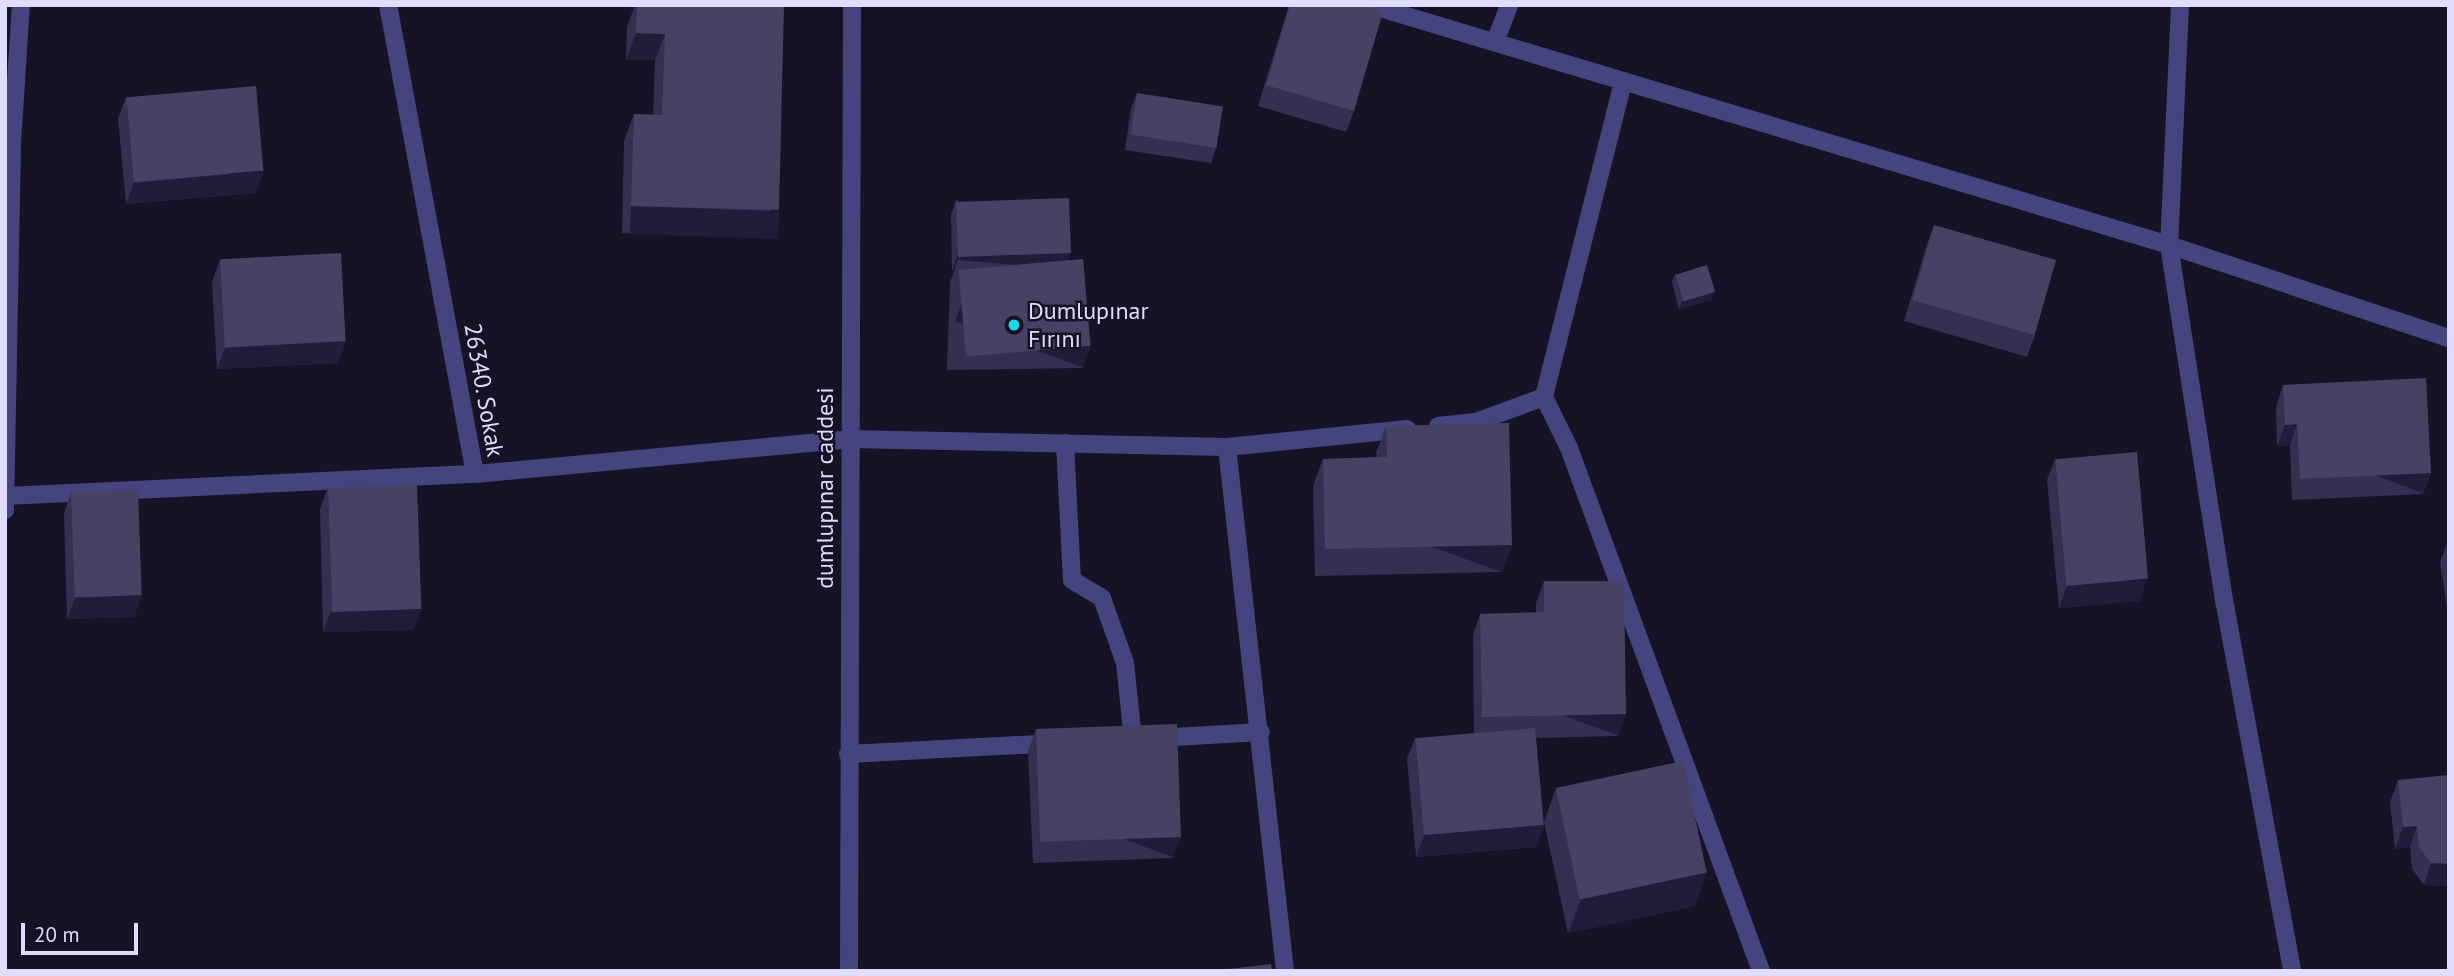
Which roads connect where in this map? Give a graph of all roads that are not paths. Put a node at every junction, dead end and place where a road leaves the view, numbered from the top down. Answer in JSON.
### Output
{"nodes":[{"id":1,"x":21,"y":5,"type":"edge"},
{"id":2,"x":388,"y":5,"type":"edge"},
{"id":3,"x":852,"y":5,"type":"edge"},
{"id":4,"x":1370,"y":5,"type":"edge"},
{"id":5,"x":1508,"y":5,"type":"edge"},
{"id":6,"x":2180,"y":5,"type":"edge"},
{"id":7,"x":1496,"y":42,"type":"junction"},
{"id":8,"x":1623,"y":82,"type":"junction"},
{"id":9,"x":2169,"y":245,"type":"junction"},
{"id":10,"x":2449,"y":338,"type":"edge"},
{"id":11,"x":1544,"y":397,"type":"junction"},
{"id":12,"x":850,"y":439,"type":"junction"},
{"id":13,"x":1065,"y":443,"type":"junction"},
{"id":14,"x":1227,"y":447,"type":"junction"},
{"id":15,"x":475,"y":474,"type":"junction"},
{"id":16,"x":5,"y":496,"type":"edge"},
{"id":17,"x":5,"y":510,"type":"edge"},
{"id":18,"x":1261,"y":732,"type":"junction"},
{"id":19,"x":1078,"y":742,"type":"edge"},
{"id":20,"x":848,"y":754,"type":"junction"},
{"id":21,"x":849,"y":971,"type":"edge"},
{"id":22,"x":1285,"y":971,"type":"edge"},
{"id":23,"x":1761,"y":971,"type":"edge"},
{"id":24,"x":2292,"y":971,"type":"edge"}],
"edges":[{"from":1,"to":16,"type":"street"},
{"from":2,"to":15,"type":"street","name":"26340. Sokak"},
{"from":3,"to":12,"type":"street","name":"dumlupınar caddesi"},
{"from":4,"to":7,"type":"street"},
{"from":5,"to":7,"type":"street"},
{"from":6,"to":9,"type":"street"},
{"from":7,"to":8,"type":"street"},
{"from":8,"to":9,"type":"street"},
{"from":8,"to":11,"type":"street"},
{"from":9,"to":10,"type":"street"},
{"from":9,"to":24,"type":"street"},
{"from":11,"to":14,"type":"street"},
{"from":11,"to":23,"type":"street"},
{"from":12,"to":13,"type":"street"},
{"from":12,"to":15,"type":"street"},
{"from":12,"to":20,"type":"street","name":"dumlupınar caddesi"},
{"from":13,"to":14,"type":"street"},
{"from":13,"to":18,"type":"street"},
{"from":14,"to":18,"type":"street"},
{"from":15,"to":16,"type":"street","name":"26340. Sokak"},
{"from":16,"to":17,"type":"street"},
{"from":18,"to":22,"type":"street"},
{"from":19,"to":20,"type":"street"},
{"from":20,"to":21,"type":"street","name":"dumlupınar caddesi"}]}
